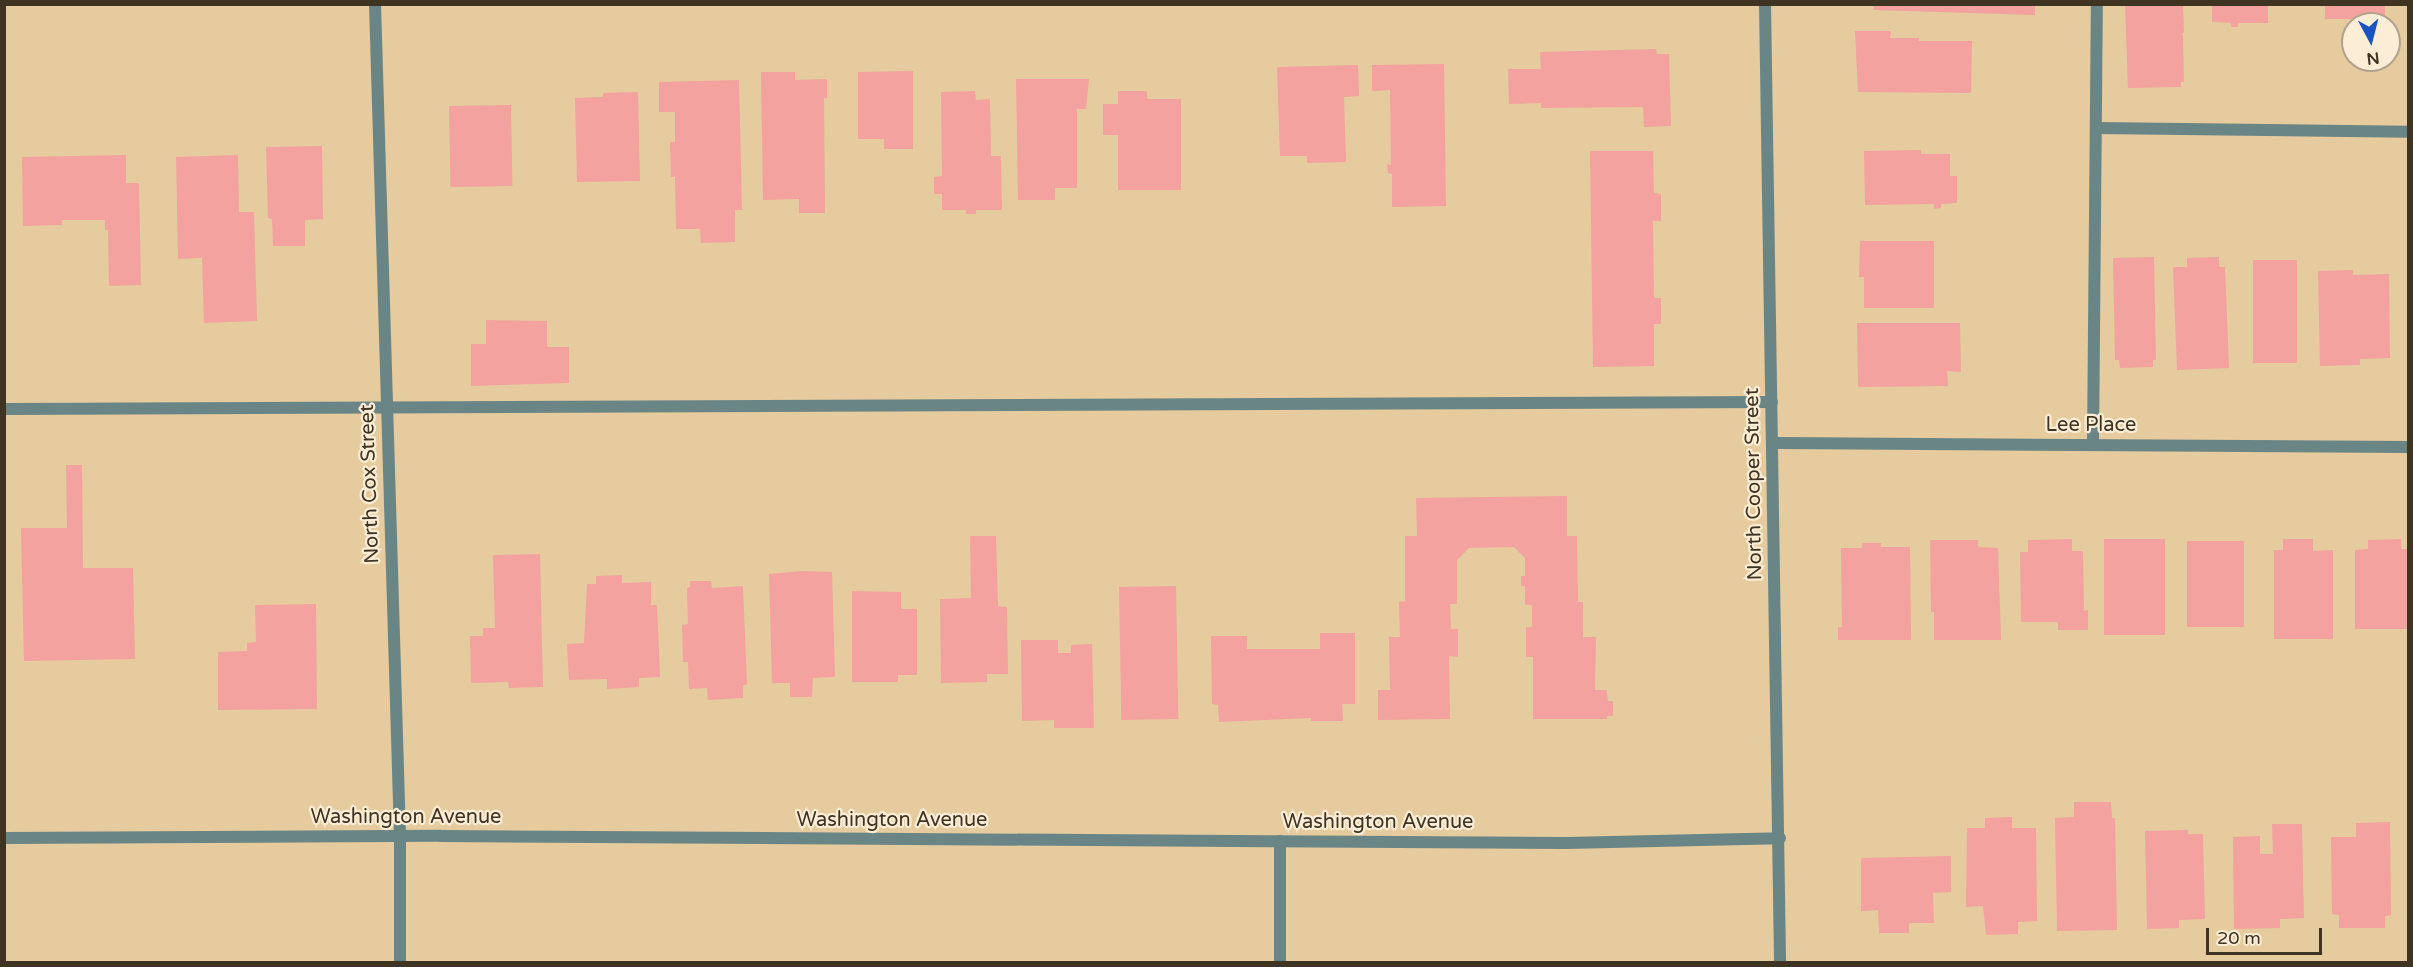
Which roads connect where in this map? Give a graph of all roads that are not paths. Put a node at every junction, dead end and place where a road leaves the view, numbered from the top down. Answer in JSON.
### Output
{"nodes":[{"id":1,"x":375,"y":4,"type":"edge"},
{"id":2,"x":1766,"y":4,"type":"edge"},
{"id":3,"x":2097,"y":4,"type":"edge"},
{"id":4,"x":2096,"y":128,"type":"junction"},
{"id":5,"x":2409,"y":132,"type":"edge"},
{"id":6,"x":1772,"y":402,"type":"junction"},
{"id":7,"x":387,"y":408,"type":"junction"},
{"id":8,"x":4,"y":409,"type":"edge"},
{"id":9,"x":1773,"y":443,"type":"junction"},
{"id":10,"x":2093,"y":445,"type":"junction"},
{"id":11,"x":2409,"y":447,"type":"edge"},
{"id":12,"x":400,"y":836,"type":"junction"},
{"id":13,"x":4,"y":838,"type":"edge"},
{"id":14,"x":1780,"y":838,"type":"junction"},
{"id":15,"x":1280,"y":842,"type":"junction"},
{"id":16,"x":400,"y":963,"type":"edge"},
{"id":17,"x":1280,"y":963,"type":"edge"},
{"id":18,"x":1780,"y":963,"type":"edge"}],
"edges":[{"from":1,"to":7,"type":"street","name":"North Cox Street"},
{"from":2,"to":6,"type":"street","name":"North Cooper Street"},
{"from":3,"to":4,"type":"street"},
{"from":4,"to":5,"type":"street"},
{"from":4,"to":10,"type":"street"},
{"from":6,"to":7,"type":"street"},
{"from":6,"to":9,"type":"street","name":"North Cooper Street"},
{"from":7,"to":8,"type":"street"},
{"from":7,"to":12,"type":"street","name":"North Cox Street"},
{"from":9,"to":10,"type":"street","name":"Lee Place"},
{"from":9,"to":14,"type":"street","name":"North Cooper Street"},
{"from":10,"to":11,"type":"street","name":"Lee Place"},
{"from":12,"to":13,"type":"street","name":"Washington Avenue"},
{"from":12,"to":15,"type":"street","name":"Washington Avenue"},
{"from":12,"to":16,"type":"street","name":"North Cox Street"},
{"from":14,"to":15,"type":"street","name":"Washington Avenue"},
{"from":14,"to":18,"type":"street","name":"North Cooper Street"},
{"from":15,"to":17,"type":"street"}]}
